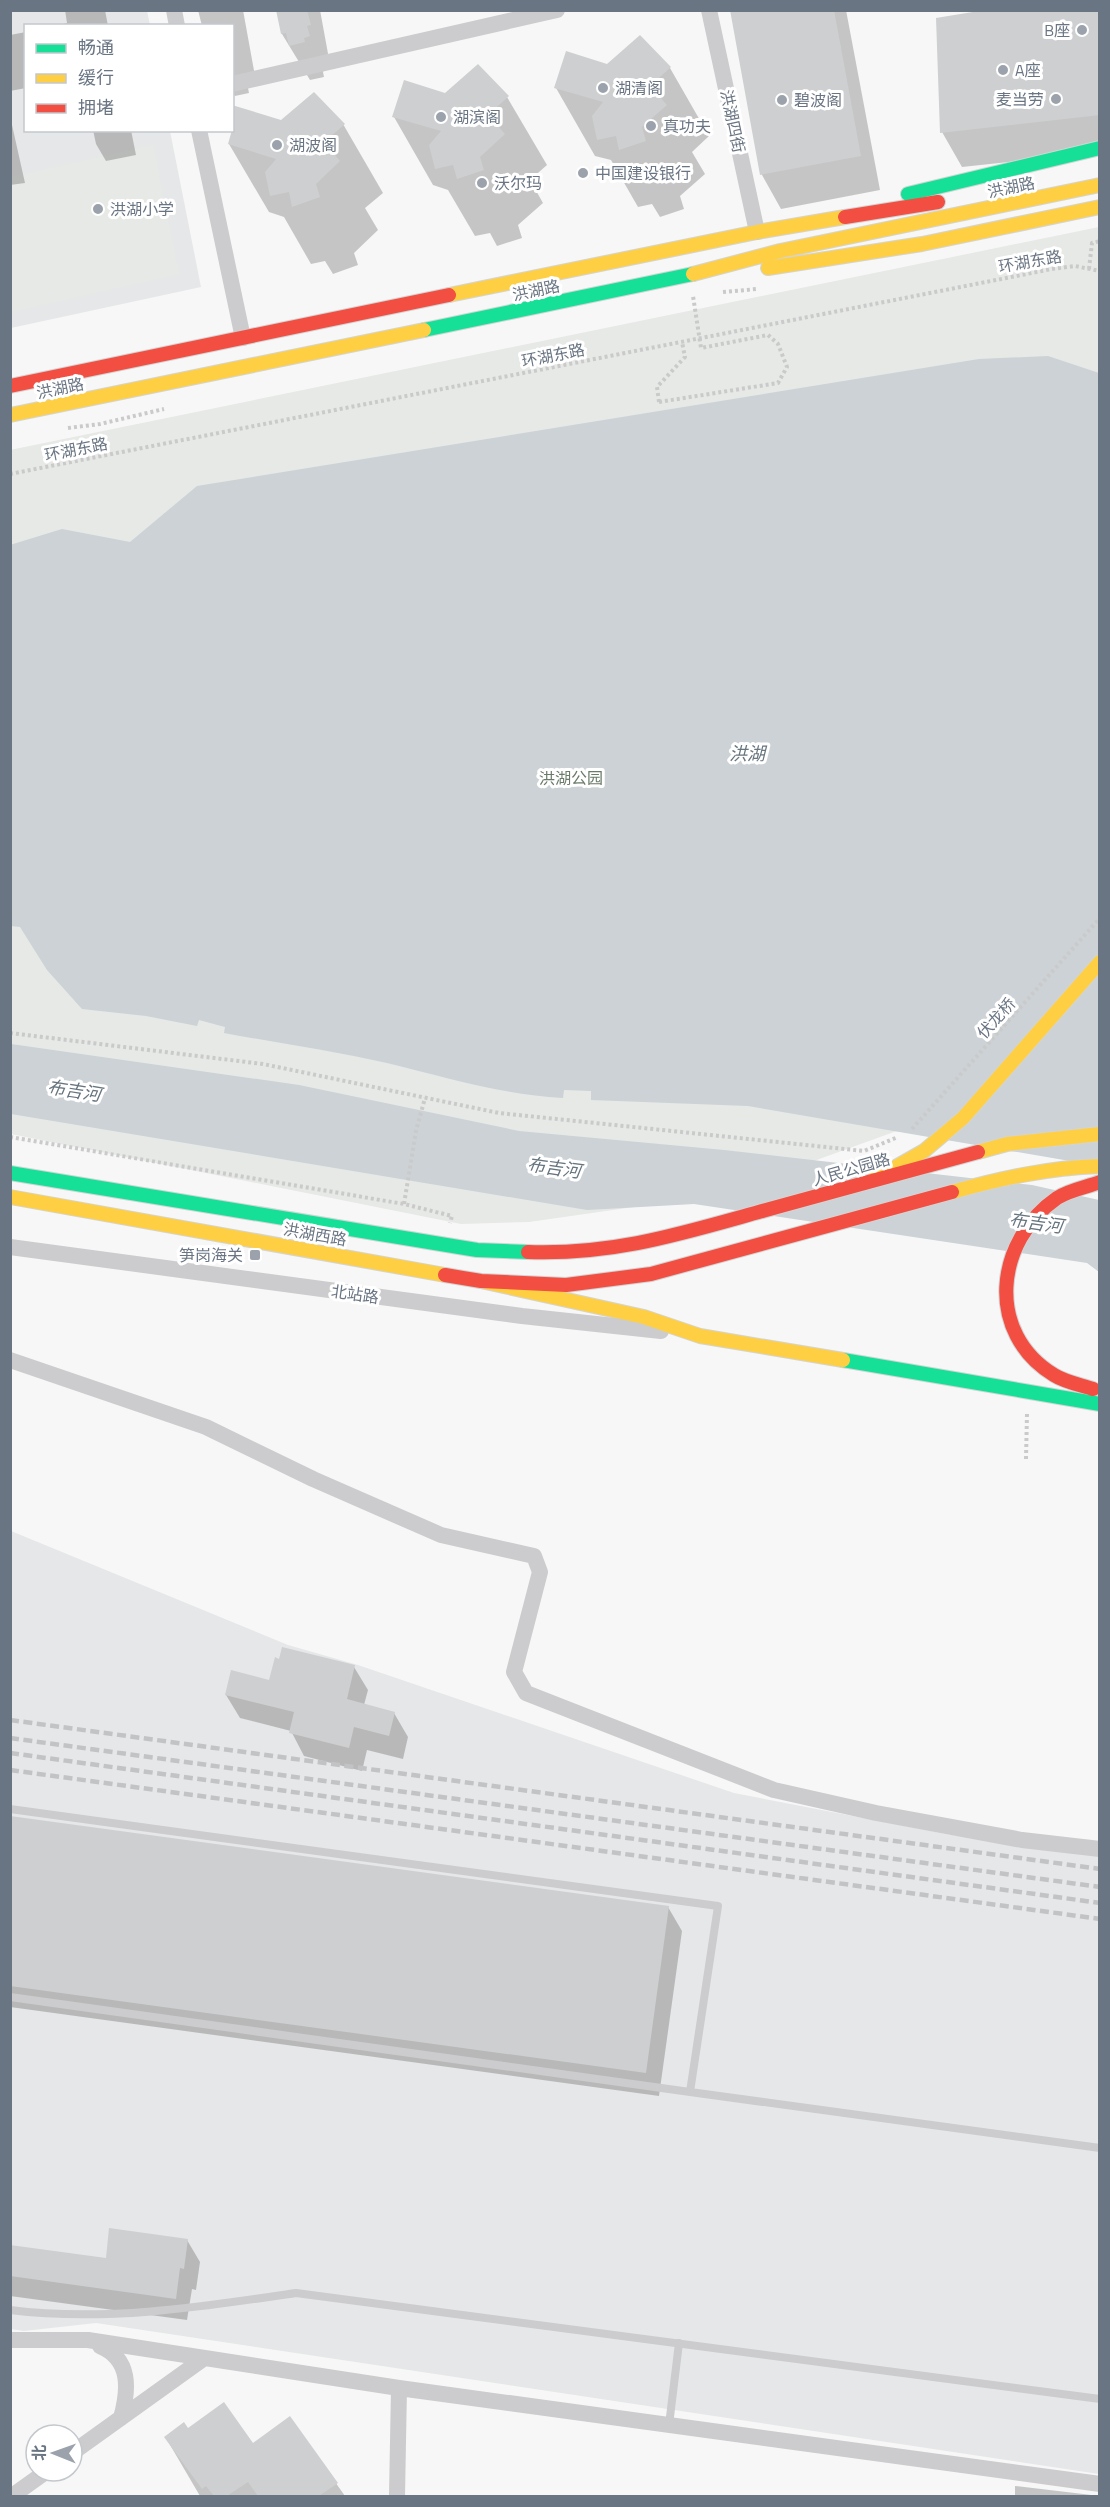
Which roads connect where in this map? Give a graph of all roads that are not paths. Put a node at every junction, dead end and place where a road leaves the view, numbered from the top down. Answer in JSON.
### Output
{"nodes":[{"id":1,"x":557,"y":10,"type":"edge"},
{"id":2,"x":709,"y":10,"type":"edge"},
{"id":3,"x":234,"y":84,"type":"edge"},
{"id":4,"x":199,"y":132,"type":"edge"},
{"id":5,"x":1100,"y":148,"type":"edge"},
{"id":6,"x":1100,"y":185,"type":"edge"},
{"id":7,"x":954,"y":199,"type":"dead end"},
{"id":8,"x":1100,"y":207,"type":"edge"},
{"id":9,"x":757,"y":232,"type":"junction"},
{"id":10,"x":705,"y":272,"type":"junction"},
{"id":11,"x":243,"y":338,"type":"junction"},
{"id":12,"x":10,"y":386,"type":"edge"},
{"id":13,"x":10,"y":415,"type":"edge"},
{"id":14,"x":1100,"y":962,"type":"edge"},
{"id":15,"x":1100,"y":1134,"type":"edge"},
{"id":16,"x":1100,"y":1166,"type":"edge"},
{"id":17,"x":10,"y":1173,"type":"edge"},
{"id":18,"x":873,"y":1180,"type":"junction"},
{"id":19,"x":1100,"y":1182,"type":"edge"},
{"id":20,"x":10,"y":1197,"type":"edge"},
{"id":21,"x":10,"y":1247,"type":"edge"},
{"id":22,"x":613,"y":1249,"type":"joint"},
{"id":23,"x":481,"y":1281,"type":"junction"},
{"id":24,"x":700,"y":1336,"type":"junction"},
{"id":25,"x":10,"y":1360,"type":"edge"},
{"id":26,"x":1100,"y":1390,"type":"edge"},
{"id":27,"x":1100,"y":1404,"type":"edge"},
{"id":28,"x":10,"y":1809,"type":"edge"},
{"id":29,"x":1100,"y":1849,"type":"edge"},
{"id":30,"x":10,"y":1997,"type":"edge"},
{"id":31,"x":690,"y":2092,"type":"junction"},
{"id":32,"x":1100,"y":2148,"type":"edge"},
{"id":33,"x":10,"y":2310,"type":"edge"},
{"id":34,"x":10,"y":2340,"type":"edge"},
{"id":35,"x":88,"y":2340,"type":"junction"},
{"id":36,"x":679,"y":2343,"type":"junction"},
{"id":37,"x":203,"y":2359,"type":"junction"},
{"id":38,"x":399,"y":2388,"type":"junction"},
{"id":39,"x":1100,"y":2399,"type":"edge"},
{"id":40,"x":121,"y":2418,"type":"junction"},
{"id":41,"x":669,"y":2425,"type":"junction"},
{"id":42,"x":84,"y":2444,"type":"edge"},
{"id":43,"x":30,"y":2483,"type":"edge"},
{"id":44,"x":1100,"y":2484,"type":"edge"},
{"id":45,"x":12,"y":2496,"type":"edge"},
{"id":46,"x":397,"y":2496,"type":"edge"}],
"edges":[{"from":1,"to":3,"type":"street"},
{"from":2,"to":9,"type":"street","name":"洪湖四街"},
{"from":4,"to":11,"type":"street"},
{"from":5,"to":9,"type":"main road"},
{"from":6,"to":10,"type":"main road","name":"洪湖路"},
{"from":7,"to":9,"type":"main road","name":"洪湖路"},
{"from":8,"to":10,"type":"main road"},
{"from":9,"to":11,"type":"main road","name":"洪湖路"},
{"from":10,"to":13,"type":"main road","name":"洪湖路"},
{"from":11,"to":12,"type":"main road","name":"洪湖路"},
{"from":14,"to":18,"type":"main road"},
{"from":15,"to":18,"type":"main road","name":"人民公园路"},
{"from":16,"to":23,"type":"main road","name":"洪湖西路"},
{"from":17,"to":22,"type":"main road","name":"洪湖西路"},
{"from":18,"to":22,"type":"main road","name":"人民公园路"},
{"from":19,"to":26,"type":"main road"},
{"from":20,"to":23,"type":"main road","name":"洪湖西路"},
{"from":21,"to":24,"type":"street","name":"北站路"},
{"from":23,"to":24,"type":"main road"},
{"from":24,"to":27,"type":"main road"},
{"from":25,"to":29,"type":"street"},
{"from":28,"to":31,"type":"lane"},
{"from":30,"to":31,"type":"lane"},
{"from":31,"to":32,"type":"lane"},
{"from":33,"to":36,"type":"lane"},
{"from":34,"to":35,"type":"street"},
{"from":35,"to":37,"type":"street"},
{"from":35,"to":40,"type":"street"},
{"from":36,"to":39,"type":"lane"},
{"from":36,"to":41,"type":"lane"},
{"from":37,"to":38,"type":"street"},
{"from":37,"to":40,"type":"street"},
{"from":38,"to":41,"type":"street"},
{"from":38,"to":46,"type":"street"},
{"from":40,"to":42,"type":"street"},
{"from":41,"to":44,"type":"street"},
{"from":43,"to":45,"type":"street"}]}
